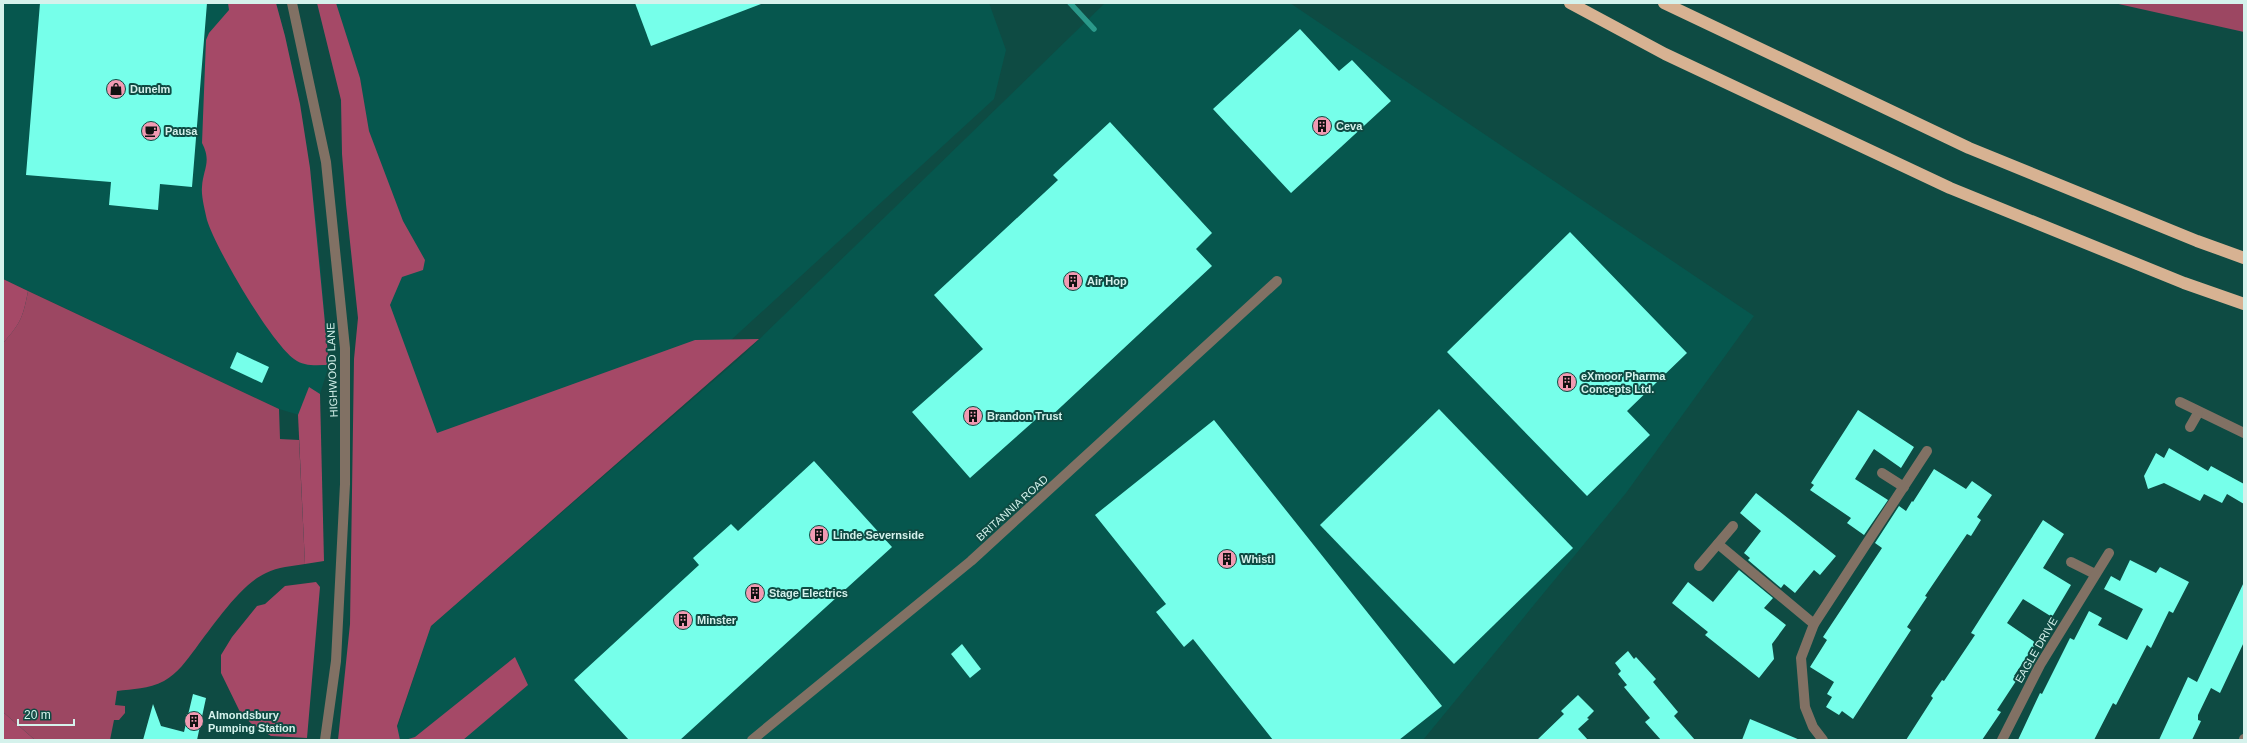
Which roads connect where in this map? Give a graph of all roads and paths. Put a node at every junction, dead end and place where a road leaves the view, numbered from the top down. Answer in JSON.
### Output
{"nodes":[{"id":1,"x":292,"y":3,"type":"edge"},
{"id":2,"x":1570,"y":3,"type":"edge"},
{"id":3,"x":1664,"y":3,"type":"edge"},
{"id":4,"x":2244,"y":258,"type":"edge"},
{"id":5,"x":1277,"y":282,"type":"dead end"},
{"id":6,"x":2244,"y":304,"type":"edge"},
{"id":7,"x":2180,"y":402,"type":"dead end"},
{"id":8,"x":2198,"y":413,"type":"junction"},
{"id":9,"x":2190,"y":427,"type":"dead end"},
{"id":10,"x":2244,"y":434,"type":"edge"},
{"id":11,"x":1927,"y":451,"type":"dead end"},
{"id":12,"x":1882,"y":473,"type":"dead end"},
{"id":13,"x":1904,"y":487,"type":"junction"},
{"id":14,"x":1733,"y":526,"type":"dead end"},
{"id":15,"x":1718,"y":544,"type":"junction"},
{"id":16,"x":2109,"y":552,"type":"dead end"},
{"id":17,"x":2071,"y":562,"type":"dead end"},
{"id":18,"x":1699,"y":566,"type":"dead end"},
{"id":19,"x":2095,"y":574,"type":"junction"},
{"id":20,"x":1814,"y":624,"type":"junction"},
{"id":21,"x":325,"y":740,"type":"edge"},
{"id":22,"x":752,"y":740,"type":"edge"},
{"id":23,"x":1823,"y":740,"type":"edge"},
{"id":24,"x":2002,"y":740,"type":"edge"}],
"edges":[{"from":1,"to":21,"type":"street","name":"HIGHWOOD LANE"},
{"from":2,"to":6,"type":"highway"},
{"from":3,"to":4,"type":"highway"},
{"from":5,"to":22,"type":"street","name":"BRITANNIA ROAD"},
{"from":7,"to":8,"type":"street"},
{"from":8,"to":9,"type":"street"},
{"from":8,"to":10,"type":"street"},
{"from":11,"to":13,"type":"street"},
{"from":12,"to":13,"type":"street"},
{"from":13,"to":20,"type":"street"},
{"from":14,"to":15,"type":"street"},
{"from":15,"to":18,"type":"street"},
{"from":15,"to":20,"type":"street"},
{"from":16,"to":19,"type":"street","name":"EAGLE DRIVE"},
{"from":17,"to":19,"type":"street"},
{"from":19,"to":24,"type":"street","name":"EAGLE DRIVE"},
{"from":20,"to":23,"type":"street"}]}
